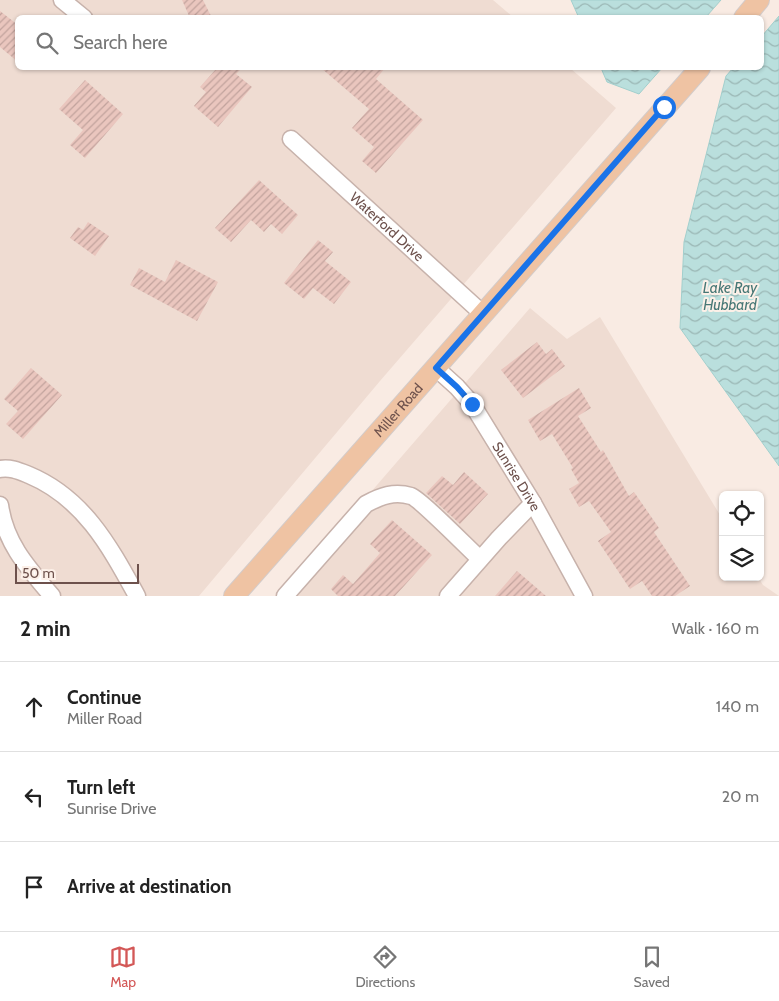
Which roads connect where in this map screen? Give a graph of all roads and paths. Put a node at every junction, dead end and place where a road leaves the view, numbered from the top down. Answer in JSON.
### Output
{"nodes":[{"id":1,"x":62,"y":0,"type":"edge"},
{"id":2,"x":759,"y":0,"type":"edge"},
{"id":3,"x":80,"y":15,"type":"edge"},
{"id":4,"x":746,"y":15,"type":"edge"},
{"id":5,"x":698,"y":70,"type":"edge"},
{"id":6,"x":291,"y":139,"type":"dead end"},
{"id":7,"x":483,"y":314,"type":"junction"},
{"id":8,"x":436,"y":368,"type":"junction"},
{"id":9,"x":0,"y":469,"type":"edge"},
{"id":10,"x":533,"y":503,"type":"junction"},
{"id":11,"x":0,"y":505,"type":"edge"},
{"id":12,"x":480,"y":559,"type":"junction"},
{"id":13,"x":52,"y":596,"type":"edge"},
{"id":14,"x":137,"y":596,"type":"edge"},
{"id":15,"x":234,"y":596,"type":"edge"},
{"id":16,"x":285,"y":596,"type":"edge"},
{"id":17,"x":448,"y":596,"type":"edge"},
{"id":18,"x":584,"y":596,"type":"edge"}],
"edges":[{"from":1,"to":3,"type":"street"},
{"from":2,"to":4,"type":"main road"},
{"from":5,"to":7,"type":"main road","name":"Miller Road"},
{"from":6,"to":7,"type":"street","name":"Waterford Drive"},
{"from":7,"to":8,"type":"main road","name":"Miller Road"},
{"from":8,"to":10,"type":"street","name":"Sunrise Drive"},
{"from":8,"to":15,"type":"main road","name":"Miller Road"},
{"from":9,"to":14,"type":"street"},
{"from":10,"to":12,"type":"street"},
{"from":10,"to":18,"type":"street","name":"Sunrise Drive"},
{"from":11,"to":13,"type":"street"},
{"from":12,"to":16,"type":"street"},
{"from":12,"to":17,"type":"street"}]}
